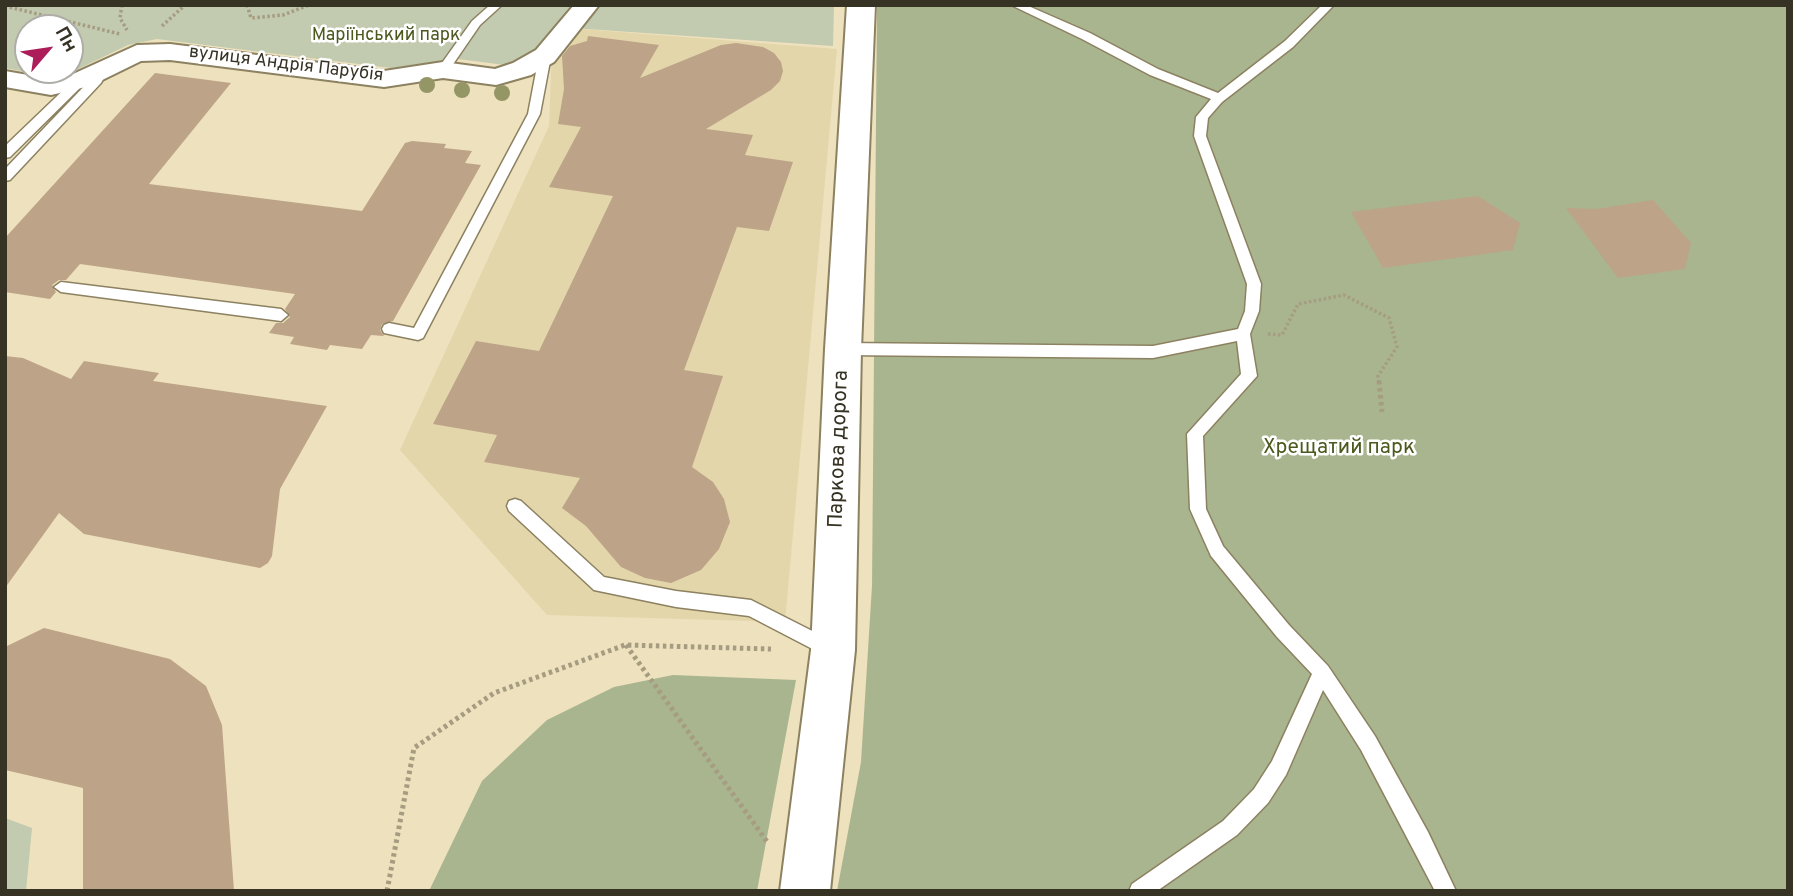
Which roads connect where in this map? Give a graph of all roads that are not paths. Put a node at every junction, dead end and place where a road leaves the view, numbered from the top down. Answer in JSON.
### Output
{"nodes":[{"id":1,"x":497,"y":5,"type":"edge"},
{"id":2,"x":587,"y":5,"type":"edge"},
{"id":3,"x":861,"y":5,"type":"edge"},
{"id":4,"x":1016,"y":5,"type":"edge"},
{"id":5,"x":1329,"y":5,"type":"edge"},
{"id":6,"x":545,"y":56,"type":"junction"},
{"id":7,"x":104,"y":67,"type":"junction"},
{"id":8,"x":443,"y":70,"type":"junction"},
{"id":9,"x":84,"y":79,"type":"edge"},
{"id":10,"x":34,"y":84,"type":"edge"},
{"id":11,"x":64,"y":84,"type":"edge"},
{"id":12,"x":78,"y":84,"type":"edge"},
{"id":13,"x":1218,"y":99,"type":"junction"},
{"id":14,"x":5,"y":154,"type":"edge"},
{"id":15,"x":5,"y":177,"type":"edge"},
{"id":16,"x":61,"y":287,"type":"dead end"},
{"id":17,"x":281,"y":315,"type":"dead end"},
{"id":18,"x":389,"y":329,"type":"dead end"},
{"id":19,"x":1243,"y":334,"type":"junction"},
{"id":20,"x":843,"y":349,"type":"junction"},
{"id":21,"x":515,"y":506,"type":"dead end"},
{"id":22,"x":834,"y":650,"type":"junction"},
{"id":23,"x":1322,"y":671,"type":"junction"},
{"id":24,"x":805,"y":891,"type":"edge"},
{"id":25,"x":1139,"y":891,"type":"edge"},
{"id":26,"x":1446,"y":891,"type":"edge"}],
"edges":[{"from":1,"to":8,"type":"lane"},
{"from":2,"to":6,"type":"street","name":"вулиця Андрія Парубія"},
{"from":3,"to":20,"type":"main road","name":"Паркова дорога"},
{"from":4,"to":13,"type":"lane"},
{"from":5,"to":13,"type":"lane"},
{"from":6,"to":8,"type":"street","name":"вулиця Андрія Парубія"},
{"from":6,"to":18,"type":"lane"},
{"from":7,"to":8,"type":"street","name":"вулиця Андрія Парубія"},
{"from":7,"to":9,"type":"street","name":"вулиця Андрія Парубія"},
{"from":7,"to":15,"type":"lane"},
{"from":10,"to":11,"type":"street","name":"вулиця Андрія Парубія"},
{"from":12,"to":14,"type":"lane"},
{"from":13,"to":19,"type":"lane"},
{"from":16,"to":17,"type":"lane"},
{"from":19,"to":20,"type":"lane"},
{"from":19,"to":23,"type":"lane"},
{"from":20,"to":22,"type":"main road","name":"Паркова дорога"},
{"from":21,"to":22,"type":"lane"},
{"from":22,"to":24,"type":"main road","name":"Паркова дорога"},
{"from":23,"to":25,"type":"lane"},
{"from":23,"to":26,"type":"lane"}]}
